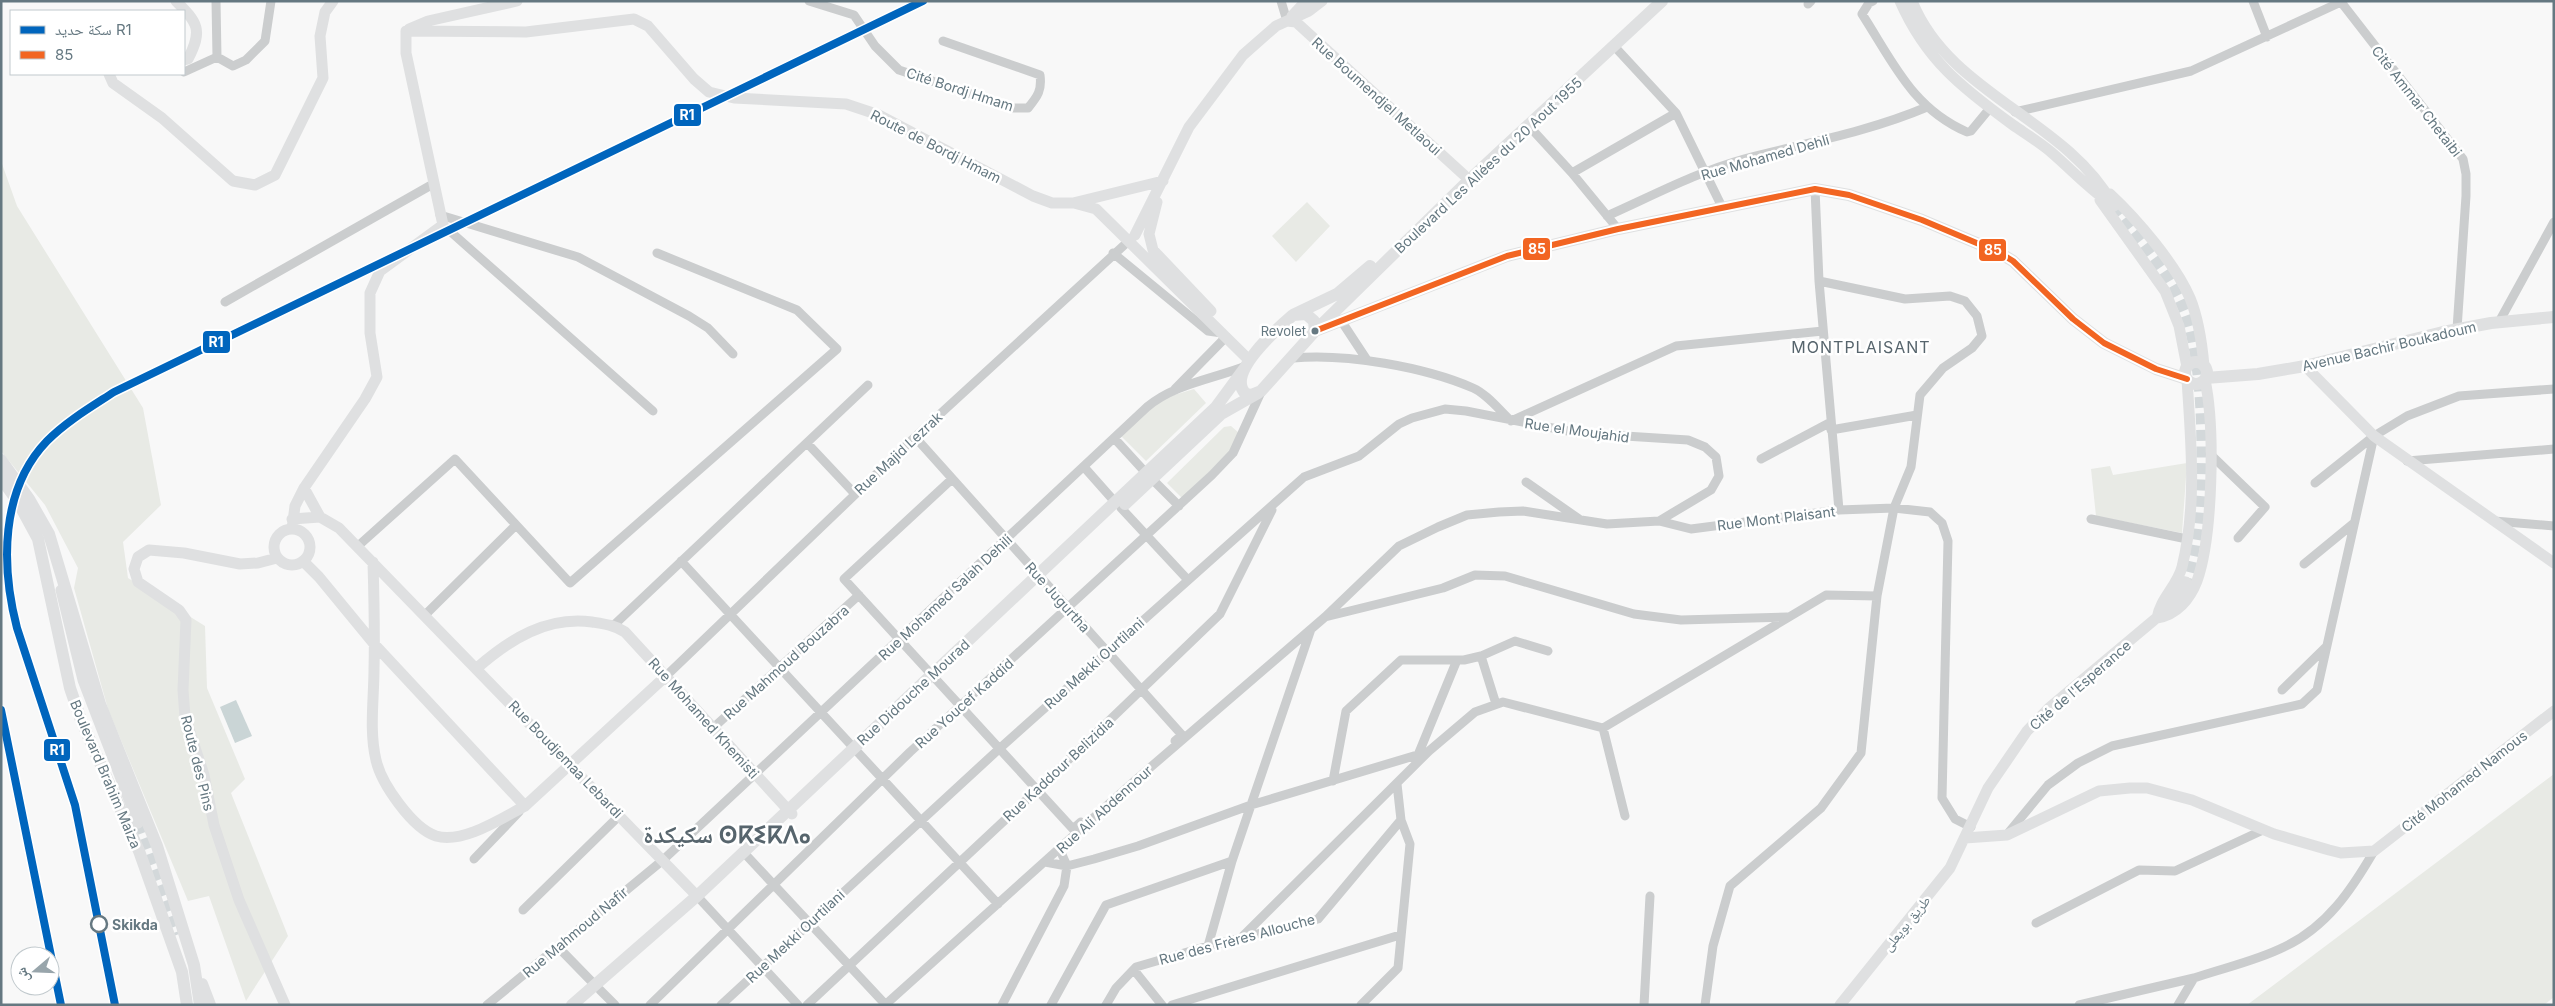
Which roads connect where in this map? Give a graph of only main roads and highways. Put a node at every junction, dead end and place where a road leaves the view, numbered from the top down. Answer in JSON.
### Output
{"nodes":[{"id":1,"x":176,"y":1,"type":"edge"},
{"id":2,"x":333,"y":1,"type":"edge"},
{"id":3,"x":517,"y":1,"type":"edge"},
{"id":4,"x":1322,"y":1,"type":"edge"},
{"id":5,"x":1650,"y":1,"type":"edge"},
{"id":6,"x":1662,"y":1,"type":"edge"},
{"id":7,"x":1900,"y":1,"type":"edge"},
{"id":8,"x":1912,"y":1,"type":"edge"},
{"id":9,"x":1307,"y":6,"type":"edge"},
{"id":10,"x":185,"y":10,"type":"edge"},
{"id":11,"x":185,"y":10,"type":"edge"},
{"id":12,"x":1287,"y":21,"type":"junction"},
{"id":13,"x":406,"y":31,"type":"junction"},
{"id":14,"x":1308,"y":33,"type":"junction"},
{"id":15,"x":185,"y":60,"type":"edge"},
{"id":16,"x":109,"y":75,"type":"edge"},
{"id":17,"x":1464,"y":175,"type":"junction"},
{"id":18,"x":1163,"y":181,"type":"junction"},
{"id":19,"x":2100,"y":191,"type":"junction"},
{"id":20,"x":1073,"y":203,"type":"junction"},
{"id":21,"x":1135,"y":235,"type":"road end"},
{"id":22,"x":1341,"y":305,"type":"junction"},
{"id":23,"x":1306,"y":314,"type":"junction"},
{"id":24,"x":1293,"y":315,"type":"junction"},
{"id":25,"x":2554,"y":317,"type":"edge"},
{"id":26,"x":1329,"y":318,"type":"junction"},
{"id":27,"x":1346,"y":320,"type":"junction"},
{"id":28,"x":1315,"y":331,"type":"junction"},
{"id":29,"x":1293,"y":358,"type":"joint"},
{"id":30,"x":1248,"y":363,"type":"junction"},
{"id":31,"x":2305,"y":366,"type":"junction"},
{"id":32,"x":2187,"y":373,"type":"junction"},
{"id":33,"x":2205,"y":373,"type":"junction"},
{"id":34,"x":1260,"y":392,"type":"junction"},
{"id":35,"x":1,"y":460,"type":"edge"},
{"id":36,"x":1149,"y":476,"type":"junction"},
{"id":37,"x":1,"y":478,"type":"edge"},
{"id":38,"x":304,"y":488,"type":"junction"},
{"id":39,"x":320,"y":517,"type":"junction"},
{"id":40,"x":292,"y":524,"type":"junction"},
{"id":41,"x":277,"y":558,"type":"junction"},
{"id":42,"x":304,"y":562,"type":"junction"},
{"id":43,"x":374,"y":562,"type":"junction"},
{"id":44,"x":2554,"y":563,"type":"edge"},
{"id":45,"x":61,"y":570,"type":"junction"},
{"id":46,"x":2186,"y":582,"type":"tunnel mouth"},
{"id":47,"x":2157,"y":618,"type":"junction"},
{"id":48,"x":61,"y":643,"type":"junction"},
{"id":49,"x":375,"y":645,"type":"junction"},
{"id":50,"x":476,"y":668,"type":"junction"},
{"id":51,"x":666,"y":676,"type":"junction"},
{"id":52,"x":2554,"y":711,"type":"edge"},
{"id":53,"x":570,"y":763,"type":"junction"},
{"id":54,"x":525,"y":806,"type":"junction"},
{"id":55,"x":790,"y":812,"type":"junction"},
{"id":56,"x":146,"y":819,"type":"junction"},
{"id":57,"x":128,"y":828,"type":"junction"},
{"id":58,"x":1966,"y":838,"type":"junction"},
{"id":59,"x":157,"y":846,"type":"junction"},
{"id":60,"x":139,"y":851,"type":"junction"},
{"id":61,"x":699,"y":898,"type":"junction"},
{"id":62,"x":194,"y":965,"type":"junction"},
{"id":63,"x":597,"y":988,"type":"junction"},
{"id":64,"x":187,"y":1005,"type":"edge"},
{"id":65,"x":200,"y":1005,"type":"edge"},
{"id":66,"x":210,"y":1005,"type":"edge"},
{"id":67,"x":285,"y":1005,"type":"edge"},
{"id":68,"x":572,"y":1005,"type":"edge"},
{"id":69,"x":584,"y":1005,"type":"edge"},
{"id":70,"x":1840,"y":1005,"type":"edge"}],
"edges":[{"from":1,"to":11,"type":"main road"},
{"from":2,"to":16,"type":"main road"},
{"from":3,"to":13,"type":"main road"},
{"from":4,"to":9,"type":"main road"},
{"from":5,"to":17,"type":"main road","name":"Boulevard Les Allées du 20 Aout 1955"},
{"from":6,"to":22,"type":"main road","name":"Boulevard Les Allées du 20 Aout 1955"},
{"from":7,"to":19,"type":"main road"},
{"from":8,"to":19,"type":"main road"},
{"from":9,"to":12,"type":"main road"},
{"from":9,"to":14,"type":"main road"},
{"from":10,"to":15,"type":"main road"},
{"from":12,"to":14,"type":"main road","name":"Rue Boumendjel Metlaoui"},
{"from":12,"to":18,"type":"main road"},
{"from":13,"to":20,"type":"main road","name":"Route de Bordj Hmam"},
{"from":13,"to":38,"type":"main road"},
{"from":14,"to":17,"type":"main road","name":"Rue Boumendjel Metlaoui"},
{"from":17,"to":24,"type":"main road","name":"Boulevard Les Allées du 20 Aout 1955"},
{"from":18,"to":20,"type":"main road","name":"Route de Bordj Hmam"},
{"from":18,"to":21,"type":"main road"},
{"from":18,"to":30,"type":"main road"},
{"from":19,"to":32,"type":"main road"},
{"from":19,"to":33,"type":"main road"},
{"from":20,"to":30,"type":"main road"},
{"from":22,"to":26,"type":"main road","name":"Boulevard Les Allées du 20 Aout 1955"},
{"from":22,"to":27,"type":"main road"},
{"from":23,"to":24,"type":"main road"},
{"from":23,"to":26,"type":"main road"},
{"from":23,"to":28,"type":"main road"},
{"from":24,"to":30,"type":"main road","name":"Boulevard Les Allées du 20 Aout 1955"},
{"from":25,"to":31,"type":"main road","name":"Avenue Bachir Boukadoum"},
{"from":26,"to":27,"type":"main road"},
{"from":26,"to":28,"type":"main road","name":"Boulevard Les Allées du 20 Aout 1955"},
{"from":27,"to":28,"type":"main road","name":"Avenue Bachir Boukadoum"},
{"from":27,"to":32,"type":"main road","name":"Avenue Bachir Boukadoum"},
{"from":28,"to":29,"type":"main road","name":"Boulevard Les Allées du 20 Aout 1955"},
{"from":29,"to":34,"type":"main road","name":"Rue Didouche Mourad"},
{"from":30,"to":34,"type":"main road"},
{"from":30,"to":36,"type":"main road","name":"Rue Didouche Mourad"},
{"from":31,"to":33,"type":"main road","name":"Avenue Bachir Boukadoum"},
{"from":31,"to":44,"type":"main road"},
{"from":32,"to":33,"type":"main road","name":"Avenue Bachir Boukadoum"},
{"from":32,"to":33,"type":"main road","name":"Avenue Bachir Boukadoum"},
{"from":32,"to":47,"type":"main road"},
{"from":33,"to":47,"type":"main road"},
{"from":34,"to":36,"type":"main road","name":"Rue Didouche Mourad"},
{"from":35,"to":45,"type":"main road","name":"Boulevard Brahim Maiza"},
{"from":36,"to":55,"type":"main road","name":"Rue Didouche Mourad"},
{"from":37,"to":48,"type":"main road","name":"Boulevard Brahim Maiza"},
{"from":38,"to":39,"type":"main road"},
{"from":38,"to":40,"type":"main road"},
{"from":39,"to":40,"type":"main road"},
{"from":39,"to":43,"type":"main road","name":"Rue Boudjemaa Lebardi"},
{"from":40,"to":41,"type":"main road"},
{"from":40,"to":42,"type":"main road"},
{"from":41,"to":42,"type":"main road"},
{"from":41,"to":67,"type":"main road","name":"Route des Pins"},
{"from":42,"to":49,"type":"main road"},
{"from":43,"to":49,"type":"main road"},
{"from":43,"to":50,"type":"main road","name":"Rue Boudjemaa Lebardi"},
{"from":45,"to":48,"type":"main road"},
{"from":45,"to":56,"type":"main road","name":"Boulevard Brahim Maiza"},
{"from":46,"to":47,"type":"main road","name":"Cité de l'Esperance"},
{"from":47,"to":58,"type":"main road","name":"Cité de l'Esperance"},
{"from":48,"to":57,"type":"main road","name":"Boulevard Brahim Maiza"},
{"from":49,"to":54,"type":"main road"},
{"from":49,"to":54,"type":"main road"},
{"from":50,"to":51,"type":"main road","name":"Rue Mohamed Khemisti"},
{"from":50,"to":53,"type":"main road","name":"Rue Boudjemaa Lebardi"},
{"from":51,"to":53,"type":"main road"},
{"from":51,"to":55,"type":"main road","name":"Rue Mohamed Khemisti"},
{"from":52,"to":58,"type":"main road","name":"Cité Mohamed Namous"},
{"from":53,"to":54,"type":"main road"},
{"from":53,"to":61,"type":"main road","name":"Rue Boudjemaa Lebardi"},
{"from":55,"to":61,"type":"main road","name":"Rue Didouche Mourad"},
{"from":55,"to":61,"type":"main road","name":"Rue Didouche Mourad"},
{"from":56,"to":57,"type":"main road"},
{"from":56,"to":59,"type":"main road","name":"Boulevard Brahim Maiza"},
{"from":57,"to":60,"type":"main road","name":"Boulevard Brahim Maiza"},
{"from":58,"to":70,"type":"main road","name":"طريق بويعلى"},
{"from":59,"to":60,"type":"main road"},
{"from":59,"to":62,"type":"main road","name":"Boulevard Brahim Maiza"},
{"from":60,"to":64,"type":"main road","name":"Boulevard Brahim Maiza"},
{"from":61,"to":63,"type":"main road","name":"Rue Didouche Mourad"},
{"from":62,"to":65,"type":"main road","name":"Boulevard Brahim Maiza"},
{"from":62,"to":66,"type":"main road"},
{"from":63,"to":68,"type":"main road","name":"Rue Didouche Mourad"},
{"from":63,"to":69,"type":"main road","name":"Rue Didouche Mourad"}]}
